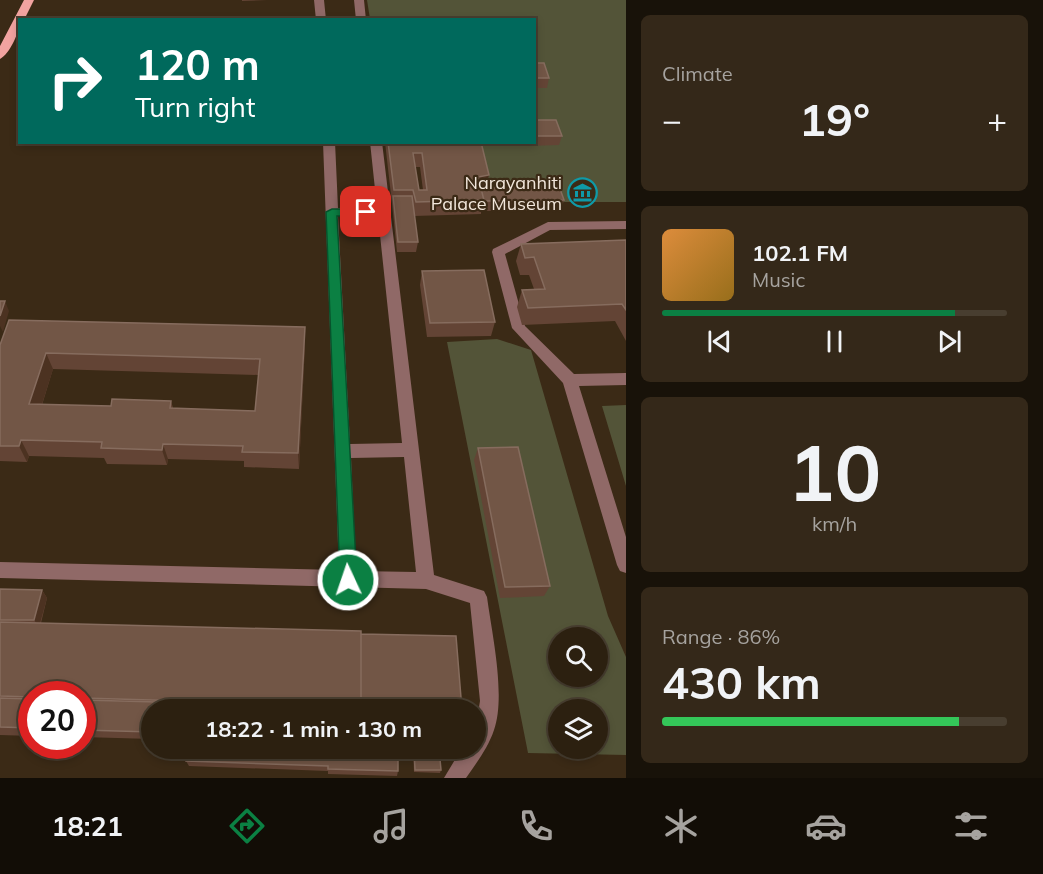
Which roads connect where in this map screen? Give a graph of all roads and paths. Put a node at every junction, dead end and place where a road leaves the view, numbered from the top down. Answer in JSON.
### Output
{"nodes":[{"id":1,"x":28,"y":0,"type":"edge"},
{"id":2,"x":320,"y":0,"type":"edge"},
{"id":3,"x":359,"y":0,"type":"edge"},
{"id":4,"x":19,"y":18,"type":"edge"},
{"id":5,"x":321,"y":18,"type":"edge"},
{"id":6,"x":362,"y":18,"type":"edge"},
{"id":7,"x":18,"y":20,"type":"edge"},
{"id":8,"x":0,"y":56,"type":"edge"},
{"id":9,"x":329,"y":144,"type":"edge"},
{"id":10,"x":375,"y":144,"type":"edge"},
{"id":11,"x":332,"y":212,"type":"junction"},
{"id":12,"x":383,"y":213,"type":"junction"},
{"id":13,"x":626,"y":225,"type":"edge"},
{"id":14,"x":626,"y":378,"type":"edge"},
{"id":15,"x":570,"y":380,"type":"junction"},
{"id":16,"x":410,"y":450,"type":"junction"},
{"id":17,"x":342,"y":451,"type":"junction"},
{"id":18,"x":626,"y":565,"type":"edge"},
{"id":19,"x":0,"y":570,"type":"edge"},
{"id":20,"x":348,"y":580,"type":"junction"},
{"id":21,"x":426,"y":581,"type":"junction"},
{"id":22,"x":486,"y":723,"type":"edge"},
{"id":23,"x":467,"y":759,"type":"edge"},
{"id":24,"x":454,"y":778,"type":"edge"}],
"edges":[{"from":1,"to":4,"type":"main road"},
{"from":2,"to":5,"type":"lane"},
{"from":3,"to":6,"type":"lane"},
{"from":7,"to":8,"type":"main road"},
{"from":9,"to":11,"type":"lane"},
{"from":10,"to":12,"type":"lane"},
{"from":11,"to":12,"type":"lane"},
{"from":11,"to":17,"type":"lane"},
{"from":12,"to":16,"type":"lane"},
{"from":13,"to":15,"type":"lane"},
{"from":14,"to":15,"type":"lane"},
{"from":15,"to":18,"type":"lane"},
{"from":16,"to":17,"type":"lane"},
{"from":16,"to":21,"type":"lane"},
{"from":17,"to":20,"type":"lane"},
{"from":19,"to":20,"type":"lane"},
{"from":20,"to":21,"type":"lane"},
{"from":21,"to":22,"type":"lane"},
{"from":23,"to":24,"type":"lane"}]}
